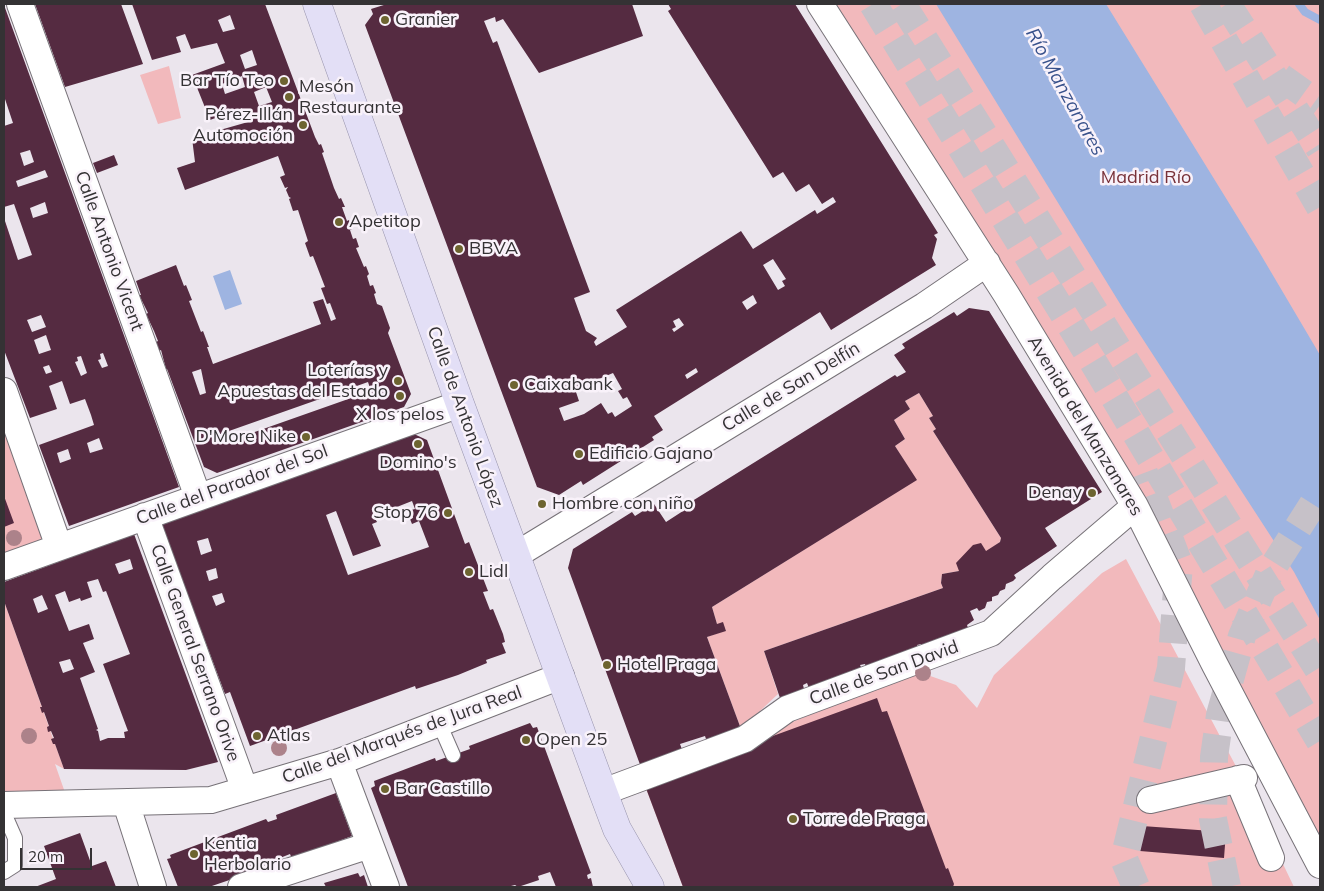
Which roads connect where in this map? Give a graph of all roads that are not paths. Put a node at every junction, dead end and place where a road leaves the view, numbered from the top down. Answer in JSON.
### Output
{"nodes":[{"id":1,"x":20,"y":4,"type":"edge"},
{"id":2,"x":317,"y":4,"type":"edge"},
{"id":3,"x":820,"y":4,"type":"edge"},
{"id":4,"x":987,"y":263,"type":"junction"},
{"id":5,"x":4,"y":391,"type":"edge"},
{"id":6,"x":460,"y":404,"type":"junction"},
{"id":7,"x":198,"y":497,"type":"junction"},
{"id":8,"x":1135,"y":506,"type":"junction"},
{"id":9,"x":145,"y":516,"type":"junction"},
{"id":10,"x":60,"y":547,"type":"junction"},
{"id":11,"x":516,"y":555,"type":"junction"},
{"id":12,"x":4,"y":567,"type":"edge"},
{"id":13,"x":561,"y":676,"type":"junction"},
{"id":14,"x":439,"y":723,"type":"junction"},
{"id":15,"x":453,"y":755,"type":"dead end"},
{"id":16,"x":339,"y":762,"type":"junction"},
{"id":17,"x":245,"y":790,"type":"junction"},
{"id":18,"x":603,"y":792,"type":"junction"},
{"id":19,"x":1150,"y":800,"type":"dead end"},
{"id":20,"x":126,"y":803,"type":"junction"},
{"id":21,"x":4,"y":805,"type":"edge"},
{"id":22,"x":4,"y":813,"type":"edge"},
{"id":23,"x":617,"y":830,"type":"junction"},
{"id":24,"x":370,"y":845,"type":"junction"},
{"id":25,"x":1270,"y":858,"type":"dead end"},
{"id":26,"x":1320,"y":865,"type":"edge"},
{"id":27,"x":4,"y":872,"type":"edge"},
{"id":28,"x":153,"y":887,"type":"edge"},
{"id":29,"x":241,"y":887,"type":"edge"},
{"id":30,"x":386,"y":887,"type":"edge"},
{"id":31,"x":627,"y":887,"type":"edge"},
{"id":32,"x":650,"y":887,"type":"edge"}],
"edges":[{"from":1,"to":7,"type":"street","name":"Calle Antonio Vicent"},
{"from":2,"to":6,"type":"main road","name":"Calle de Antonio López"},
{"from":3,"to":4,"type":"street","name":"Avenida del Manzanares"},
{"from":4,"to":8,"type":"street","name":"Avenida del Manzanares"},
{"from":4,"to":11,"type":"street","name":"Calle de San Delfín"},
{"from":5,"to":10,"type":"street"},
{"from":6,"to":7,"type":"street","name":"Calle del Parador del Sol"},
{"from":6,"to":11,"type":"main road","name":"Calle de Antonio López"},
{"from":7,"to":9,"type":"street","name":"Calle del Parador del Sol"},
{"from":8,"to":18,"type":"street","name":"Calle de San David"},
{"from":8,"to":26,"type":"street","name":"Avenida del Manzanares"},
{"from":9,"to":10,"type":"street","name":"Calle del Parador del Sol"},
{"from":9,"to":17,"type":"street","name":"Calle General Serrano Orive"},
{"from":10,"to":12,"type":"street","name":"Calle del Parador del Sol"},
{"from":11,"to":13,"type":"main road","name":"Calle de Antonio López"},
{"from":13,"to":14,"type":"street","name":"Calle del Marqués de Jura Real"},
{"from":13,"to":18,"type":"main road","name":"Calle de Antonio López"},
{"from":14,"to":15,"type":"lane"},
{"from":14,"to":16,"type":"street","name":"Calle del Marqués de Jura Real"},
{"from":16,"to":17,"type":"street","name":"Calle del Marqués de Jura Real"},
{"from":16,"to":24,"type":"street"},
{"from":17,"to":20,"type":"street","name":"Calle del Marqués de Jura Real"},
{"from":18,"to":23,"type":"main road","name":"Calle de Antonio López"},
{"from":19,"to":25,"type":"street"},
{"from":20,"to":21,"type":"street","name":"Calle del Marqués de Jura Real"},
{"from":20,"to":28,"type":"street"},
{"from":22,"to":27,"type":"lane"},
{"from":23,"to":31,"type":"main road","name":"Calle de Antonio López"},
{"from":23,"to":32,"type":"main road","name":"Calle de Antonio López"},
{"from":24,"to":29,"type":"street"},
{"from":24,"to":30,"type":"street"}]}
